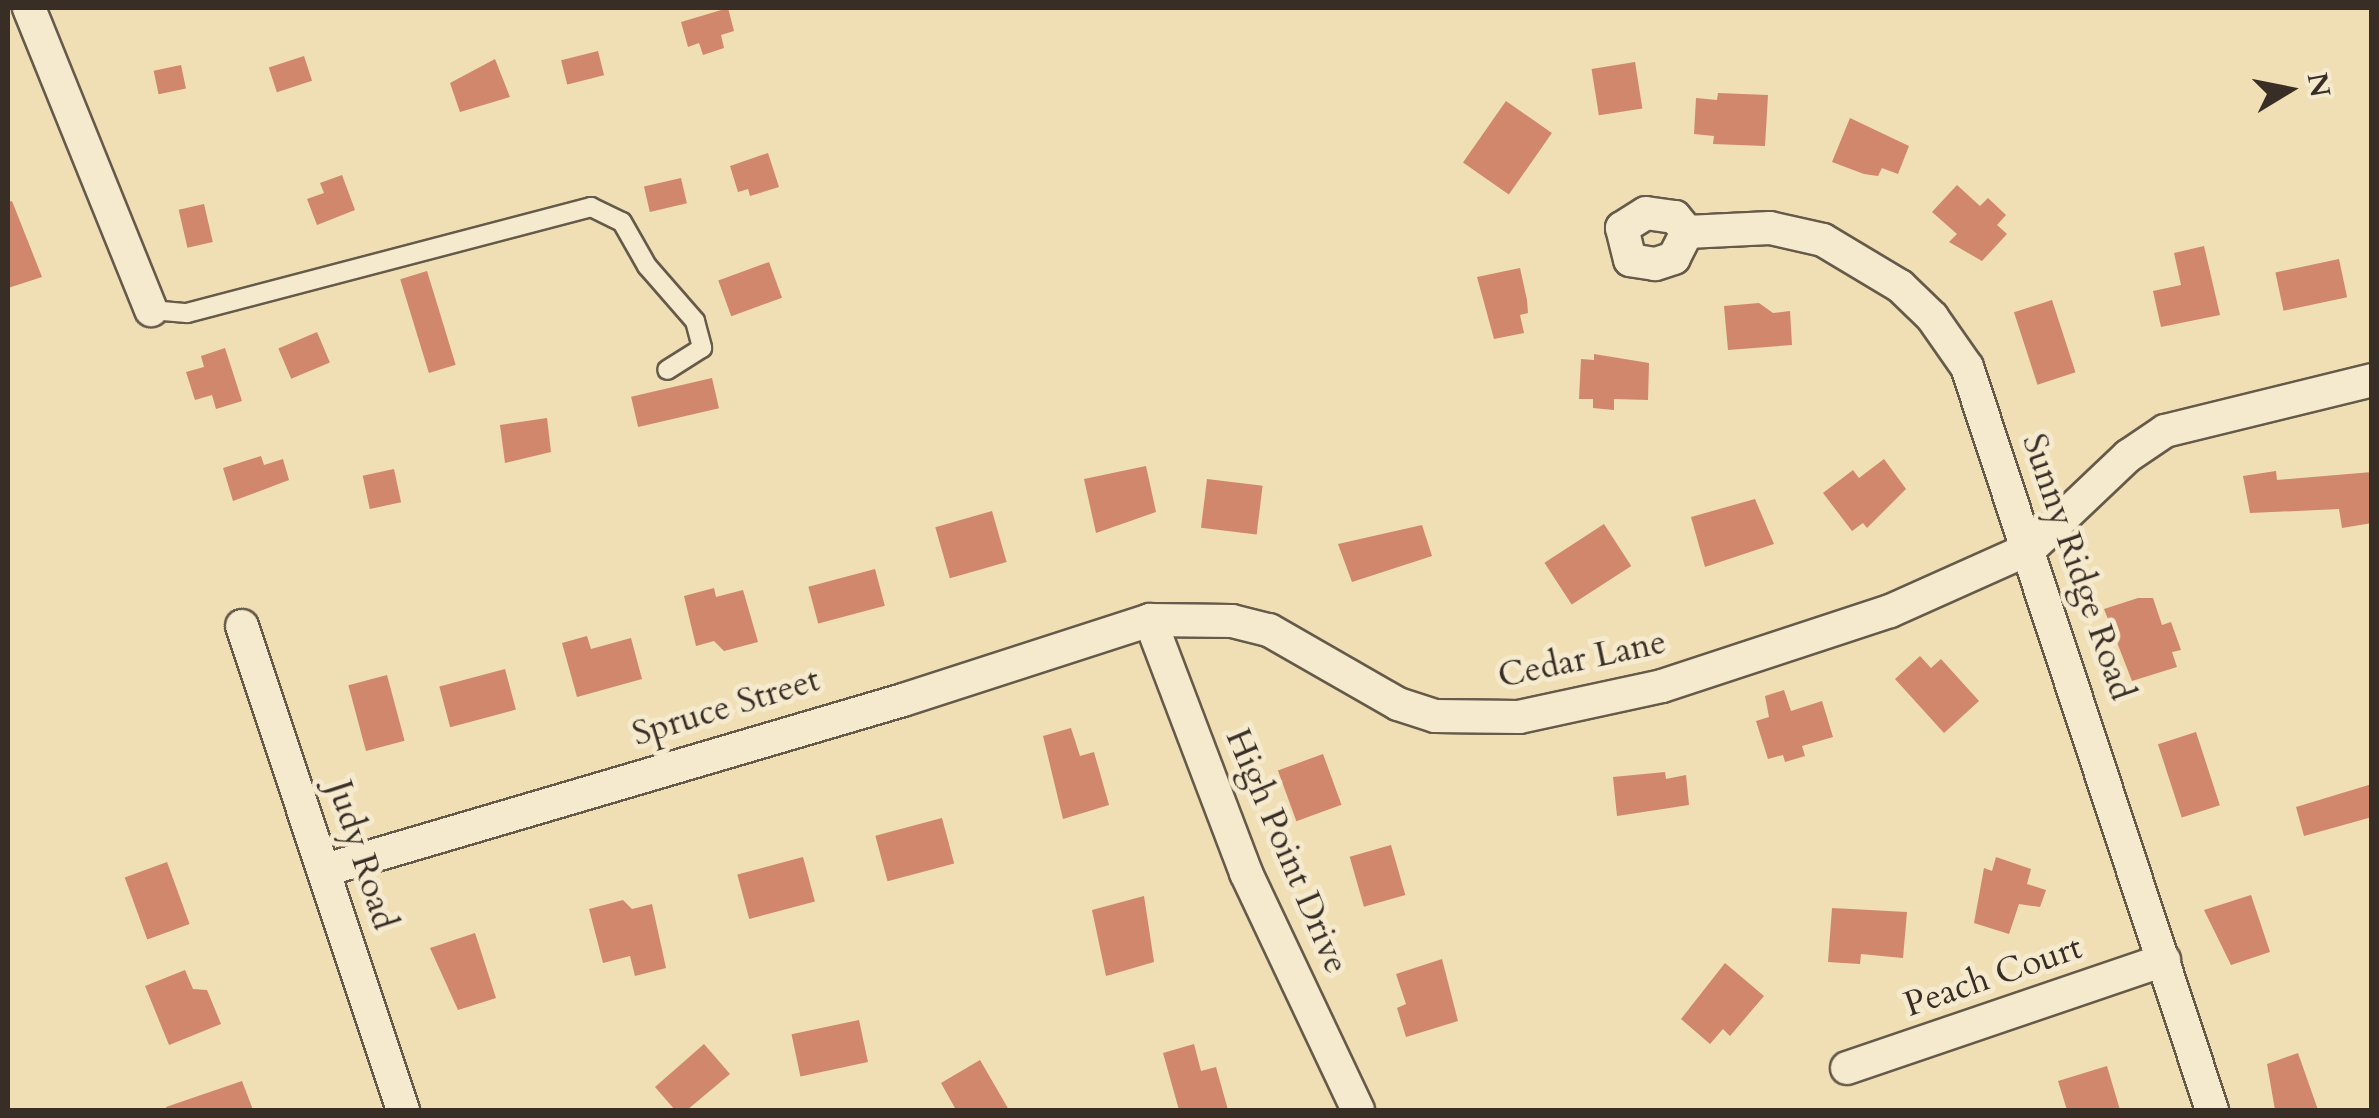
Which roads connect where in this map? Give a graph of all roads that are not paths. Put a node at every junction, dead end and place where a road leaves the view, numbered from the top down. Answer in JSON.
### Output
{"nodes":[{"id":1,"x":30,"y":8,"type":"edge"},
{"id":2,"x":1687,"y":232,"type":"dead end"},
{"id":3,"x":151,"y":310,"type":"joint"},
{"id":4,"x":667,"y":370,"type":"dead end"},
{"id":5,"x":2372,"y":380,"type":"edge"},
{"id":6,"x":2031,"y":548,"type":"junction"},
{"id":7,"x":1150,"y":620,"type":"junction"},
{"id":8,"x":242,"y":626,"type":"dead end"},
{"id":9,"x":325,"y":870,"type":"junction"},
{"id":10,"x":2164,"y":960,"type":"junction"},
{"id":11,"x":1847,"y":1068,"type":"dead end"},
{"id":12,"x":403,"y":1110,"type":"edge"},
{"id":13,"x":1358,"y":1110,"type":"edge"},
{"id":14,"x":2212,"y":1110,"type":"edge"}],
"edges":[{"from":1,"to":3,"type":"street"},
{"from":2,"to":6,"type":"street","name":"Sunny Ridge Road"},
{"from":3,"to":4,"type":"lane"},
{"from":5,"to":6,"type":"street"},
{"from":6,"to":7,"type":"street","name":"Cedar Lane"},
{"from":6,"to":10,"type":"street","name":"Sunny Ridge Road"},
{"from":7,"to":9,"type":"street","name":"Spruce Street"},
{"from":7,"to":13,"type":"street","name":"High Point Drive"},
{"from":8,"to":9,"type":"street","name":"Judy Road"},
{"from":9,"to":12,"type":"street","name":"Judy Road"},
{"from":10,"to":11,"type":"street","name":"Peach Court"},
{"from":10,"to":14,"type":"street","name":"Sunny Ridge Road"}]}
